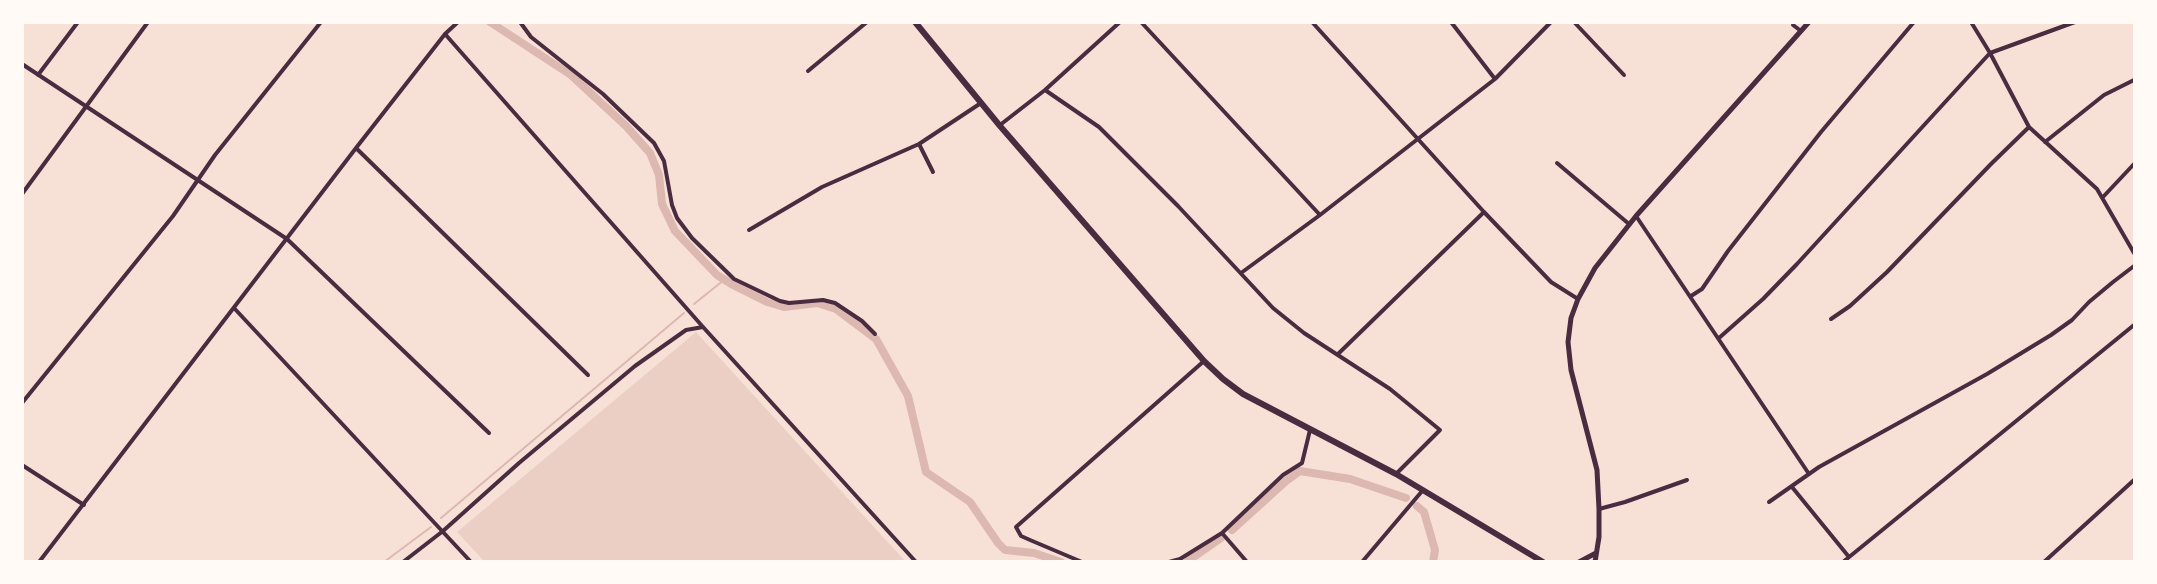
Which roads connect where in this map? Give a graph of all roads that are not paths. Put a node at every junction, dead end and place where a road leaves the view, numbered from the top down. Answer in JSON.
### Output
{"nodes":[{"id":1,"x":78,"y":22,"type":"edge"},
{"id":2,"x":148,"y":22,"type":"edge"},
{"id":3,"x":321,"y":22,"type":"edge"},
{"id":4,"x":458,"y":22,"type":"edge"},
{"id":5,"x":520,"y":22,"type":"edge"},
{"id":6,"x":867,"y":22,"type":"edge"},
{"id":7,"x":915,"y":22,"type":"edge"},
{"id":8,"x":1120,"y":22,"type":"edge"},
{"id":9,"x":1141,"y":22,"type":"edge"},
{"id":10,"x":1312,"y":22,"type":"edge"},
{"id":11,"x":1451,"y":22,"type":"edge"},
{"id":12,"x":1551,"y":22,"type":"edge"},
{"id":13,"x":1574,"y":22,"type":"edge"},
{"id":14,"x":1809,"y":22,"type":"edge"},
{"id":15,"x":1914,"y":22,"type":"edge"},
{"id":16,"x":1971,"y":22,"type":"edge"},
{"id":17,"x":2075,"y":22,"type":"edge"},
{"id":18,"x":1793,"y":25,"type":"dead end"},
{"id":19,"x":1801,"y":31,"type":"junction"},
{"id":20,"x":445,"y":34,"type":"junction"},
{"id":21,"x":1990,"y":53,"type":"junction"},
{"id":22,"x":22,"y":64,"type":"edge"},
{"id":23,"x":808,"y":71,"type":"dead end"},
{"id":24,"x":38,"y":75,"type":"junction"},
{"id":25,"x":1624,"y":75,"type":"dead end"},
{"id":26,"x":1495,"y":79,"type":"junction"},
{"id":27,"x":2134,"y":80,"type":"edge"},
{"id":28,"x":1045,"y":90,"type":"junction"},
{"id":29,"x":981,"y":103,"type":"junction"},
{"id":30,"x":86,"y":106,"type":"junction"},
{"id":31,"x":1000,"y":126,"type":"junction"},
{"id":32,"x":2029,"y":127,"type":"junction"},
{"id":33,"x":1417,"y":139,"type":"junction"},
{"id":34,"x":2045,"y":142,"type":"junction"},
{"id":35,"x":919,"y":144,"type":"junction"},
{"id":36,"x":356,"y":148,"type":"junction"},
{"id":37,"x":1557,"y":164,"type":"dead end"},
{"id":38,"x":2134,"y":164,"type":"edge"},
{"id":39,"x":933,"y":172,"type":"dead end"},
{"id":40,"x":198,"y":179,"type":"junction"},
{"id":41,"x":22,"y":194,"type":"edge"},
{"id":42,"x":2103,"y":197,"type":"junction"},
{"id":43,"x":1484,"y":212,"type":"junction"},
{"id":44,"x":1320,"y":215,"type":"junction"},
{"id":45,"x":1635,"y":216,"type":"junction"},
{"id":46,"x":1629,"y":224,"type":"junction"},
{"id":47,"x":749,"y":230,"type":"dead end"},
{"id":48,"x":287,"y":238,"type":"junction"},
{"id":49,"x":2134,"y":253,"type":"edge"},
{"id":50,"x":2134,"y":266,"type":"edge"},
{"id":51,"x":1241,"y":273,"type":"junction"},
{"id":52,"x":1691,"y":296,"type":"junction"},
{"id":53,"x":1578,"y":299,"type":"junction"},
{"id":54,"x":234,"y":308,"type":"junction"},
{"id":55,"x":1831,"y":319,"type":"dead end"},
{"id":56,"x":2134,"y":325,"type":"edge"},
{"id":57,"x":703,"y":327,"type":"junction"},
{"id":58,"x":875,"y":334,"type":"dead end"},
{"id":59,"x":1719,"y":338,"type":"junction"},
{"id":60,"x":1338,"y":354,"type":"junction"},
{"id":61,"x":1204,"y":361,"type":"junction"},
{"id":62,"x":588,"y":375,"type":"dead end"},
{"id":63,"x":22,"y":403,"type":"edge"},
{"id":64,"x":1310,"y":430,"type":"junction"},
{"id":65,"x":489,"y":433,"type":"dead end"},
{"id":66,"x":22,"y":465,"type":"edge"},
{"id":67,"x":1396,"y":474,"type":"junction"},
{"id":68,"x":1809,"y":474,"type":"junction"},
{"id":69,"x":1688,"y":480,"type":"dead end"},
{"id":70,"x":2134,"y":480,"type":"edge"},
{"id":71,"x":1792,"y":487,"type":"junction"},
{"id":72,"x":1423,"y":490,"type":"junction"},
{"id":73,"x":1769,"y":502,"type":"dead end"},
{"id":74,"x":84,"y":505,"type":"junction"},
{"id":75,"x":1599,"y":509,"type":"junction"},
{"id":76,"x":443,"y":531,"type":"junction"},
{"id":77,"x":1222,"y":532,"type":"junction"},
{"id":78,"x":1596,"y":553,"type":"junction"},
{"id":79,"x":1849,"y":556,"type":"junction"},
{"id":80,"x":1180,"y":560,"type":"edge"},
{"id":81,"x":39,"y":561,"type":"edge"},
{"id":82,"x":403,"y":561,"type":"edge"},
{"id":83,"x":471,"y":561,"type":"edge"},
{"id":84,"x":916,"y":561,"type":"edge"},
{"id":85,"x":1082,"y":561,"type":"edge"},
{"id":86,"x":1168,"y":561,"type":"edge"},
{"id":87,"x":1247,"y":561,"type":"edge"},
{"id":88,"x":1362,"y":561,"type":"edge"},
{"id":89,"x":1543,"y":561,"type":"edge"},
{"id":90,"x":1579,"y":561,"type":"edge"},
{"id":91,"x":1595,"y":561,"type":"edge"},
{"id":92,"x":1843,"y":561,"type":"edge"},
{"id":93,"x":2044,"y":561,"type":"edge"}],
"edges":[{"from":1,"to":24,"type":"street"},
{"from":2,"to":30,"type":"street"},
{"from":3,"to":40,"type":"street"},
{"from":4,"to":20,"type":"street"},
{"from":5,"to":58,"type":"street"},
{"from":6,"to":23,"type":"street"},
{"from":7,"to":29,"type":"main road"},
{"from":8,"to":28,"type":"street"},
{"from":9,"to":44,"type":"street"},
{"from":10,"to":33,"type":"street"},
{"from":11,"to":26,"type":"street"},
{"from":12,"to":26,"type":"street"},
{"from":13,"to":25,"type":"street"},
{"from":14,"to":19,"type":"street"},
{"from":15,"to":52,"type":"street"},
{"from":16,"to":21,"type":"street"},
{"from":17,"to":21,"type":"street"},
{"from":18,"to":19,"type":"street"},
{"from":19,"to":45,"type":"street"},
{"from":20,"to":36,"type":"street"},
{"from":20,"to":57,"type":"street"},
{"from":21,"to":32,"type":"street"},
{"from":21,"to":59,"type":"street"},
{"from":22,"to":24,"type":"street"},
{"from":24,"to":30,"type":"street"},
{"from":26,"to":33,"type":"street"},
{"from":27,"to":34,"type":"street"},
{"from":28,"to":31,"type":"street"},
{"from":28,"to":51,"type":"street"},
{"from":29,"to":31,"type":"main road"},
{"from":29,"to":35,"type":"street"},
{"from":30,"to":40,"type":"street"},
{"from":30,"to":41,"type":"street"},
{"from":31,"to":61,"type":"main road"},
{"from":32,"to":34,"type":"street"},
{"from":32,"to":55,"type":"street"},
{"from":33,"to":43,"type":"street"},
{"from":33,"to":44,"type":"street"},
{"from":34,"to":42,"type":"street"},
{"from":35,"to":39,"type":"street"},
{"from":35,"to":47,"type":"street"},
{"from":36,"to":48,"type":"street"},
{"from":36,"to":62,"type":"street"},
{"from":37,"to":46,"type":"street"},
{"from":38,"to":42,"type":"street"},
{"from":40,"to":48,"type":"street"},
{"from":40,"to":63,"type":"street"},
{"from":42,"to":49,"type":"street"},
{"from":43,"to":53,"type":"street"},
{"from":43,"to":60,"type":"street"},
{"from":44,"to":51,"type":"street"},
{"from":45,"to":46,"type":"street"},
{"from":45,"to":52,"type":"street"},
{"from":46,"to":53,"type":"street"},
{"from":48,"to":54,"type":"street"},
{"from":48,"to":65,"type":"street"},
{"from":50,"to":68,"type":"street"},
{"from":51,"to":60,"type":"street"},
{"from":52,"to":59,"type":"street"},
{"from":53,"to":75,"type":"street"},
{"from":54,"to":74,"type":"street"},
{"from":54,"to":76,"type":"street"},
{"from":56,"to":79,"type":"street"},
{"from":57,"to":76,"type":"street"},
{"from":57,"to":84,"type":"street"},
{"from":59,"to":68,"type":"street"},
{"from":60,"to":67,"type":"street"},
{"from":61,"to":64,"type":"main road"},
{"from":61,"to":85,"type":"street"},
{"from":64,"to":67,"type":"main road"},
{"from":64,"to":77,"type":"street"},
{"from":66,"to":74,"type":"street"},
{"from":67,"to":72,"type":"main road"},
{"from":68,"to":71,"type":"street"},
{"from":69,"to":75,"type":"street"},
{"from":70,"to":93,"type":"street"},
{"from":71,"to":73,"type":"street"},
{"from":71,"to":79,"type":"street"},
{"from":72,"to":88,"type":"street"},
{"from":72,"to":89,"type":"main road"},
{"from":74,"to":81,"type":"street"},
{"from":75,"to":78,"type":"street"},
{"from":76,"to":82,"type":"street"},
{"from":76,"to":83,"type":"street"},
{"from":77,"to":80,"type":"street"},
{"from":77,"to":87,"type":"street"},
{"from":78,"to":90,"type":"street"},
{"from":78,"to":91,"type":"street"},
{"from":79,"to":92,"type":"street"},
{"from":80,"to":86,"type":"street"}]}
